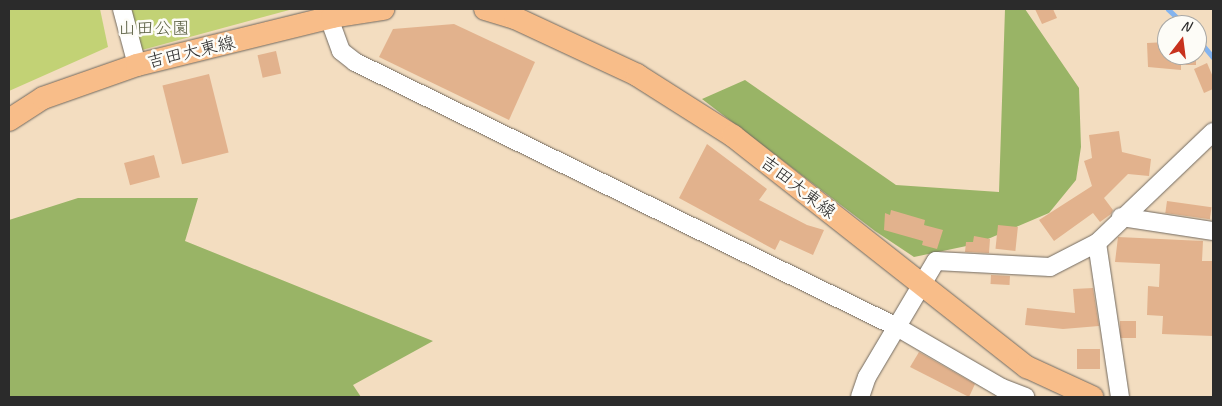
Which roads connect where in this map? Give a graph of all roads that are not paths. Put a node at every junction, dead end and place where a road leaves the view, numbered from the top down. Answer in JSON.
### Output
{"nodes":[{"id":1,"x":122,"y":9,"type":"edge"},
{"id":2,"x":383,"y":9,"type":"edge"},
{"id":3,"x":484,"y":9,"type":"edge"},
{"id":4,"x":329,"y":18,"type":"junction"},
{"id":5,"x":137,"y":65,"type":"junction"},
{"id":6,"x":9,"y":120,"type":"edge"},
{"id":7,"x":1213,"y":132,"type":"edge"},
{"id":8,"x":1121,"y":217,"type":"junction"},
{"id":9,"x":1213,"y":231,"type":"edge"},
{"id":10,"x":1097,"y":243,"type":"junction"},
{"id":11,"x":921,"y":284,"type":"junction"},
{"id":12,"x":897,"y":327,"type":"junction"},
{"id":13,"x":860,"y":397,"type":"edge"},
{"id":14,"x":1025,"y":397,"type":"edge"},
{"id":15,"x":1092,"y":397,"type":"edge"},
{"id":16,"x":1120,"y":397,"type":"edge"}],
"edges":[{"from":1,"to":5,"type":"street"},
{"from":2,"to":4,"type":"main road","name":"吉田大東線"},
{"from":3,"to":11,"type":"main road","name":"吉田大東線"},
{"from":4,"to":5,"type":"main road","name":"吉田大東線"},
{"from":4,"to":12,"type":"street"},
{"from":5,"to":6,"type":"main road","name":"吉田大東線"},
{"from":7,"to":8,"type":"street"},
{"from":8,"to":9,"type":"street"},
{"from":8,"to":10,"type":"street"},
{"from":10,"to":11,"type":"street"},
{"from":10,"to":16,"type":"street"},
{"from":11,"to":12,"type":"street"},
{"from":11,"to":15,"type":"main road","name":"吉田大東線"},
{"from":12,"to":13,"type":"street"},
{"from":12,"to":14,"type":"street"}]}
